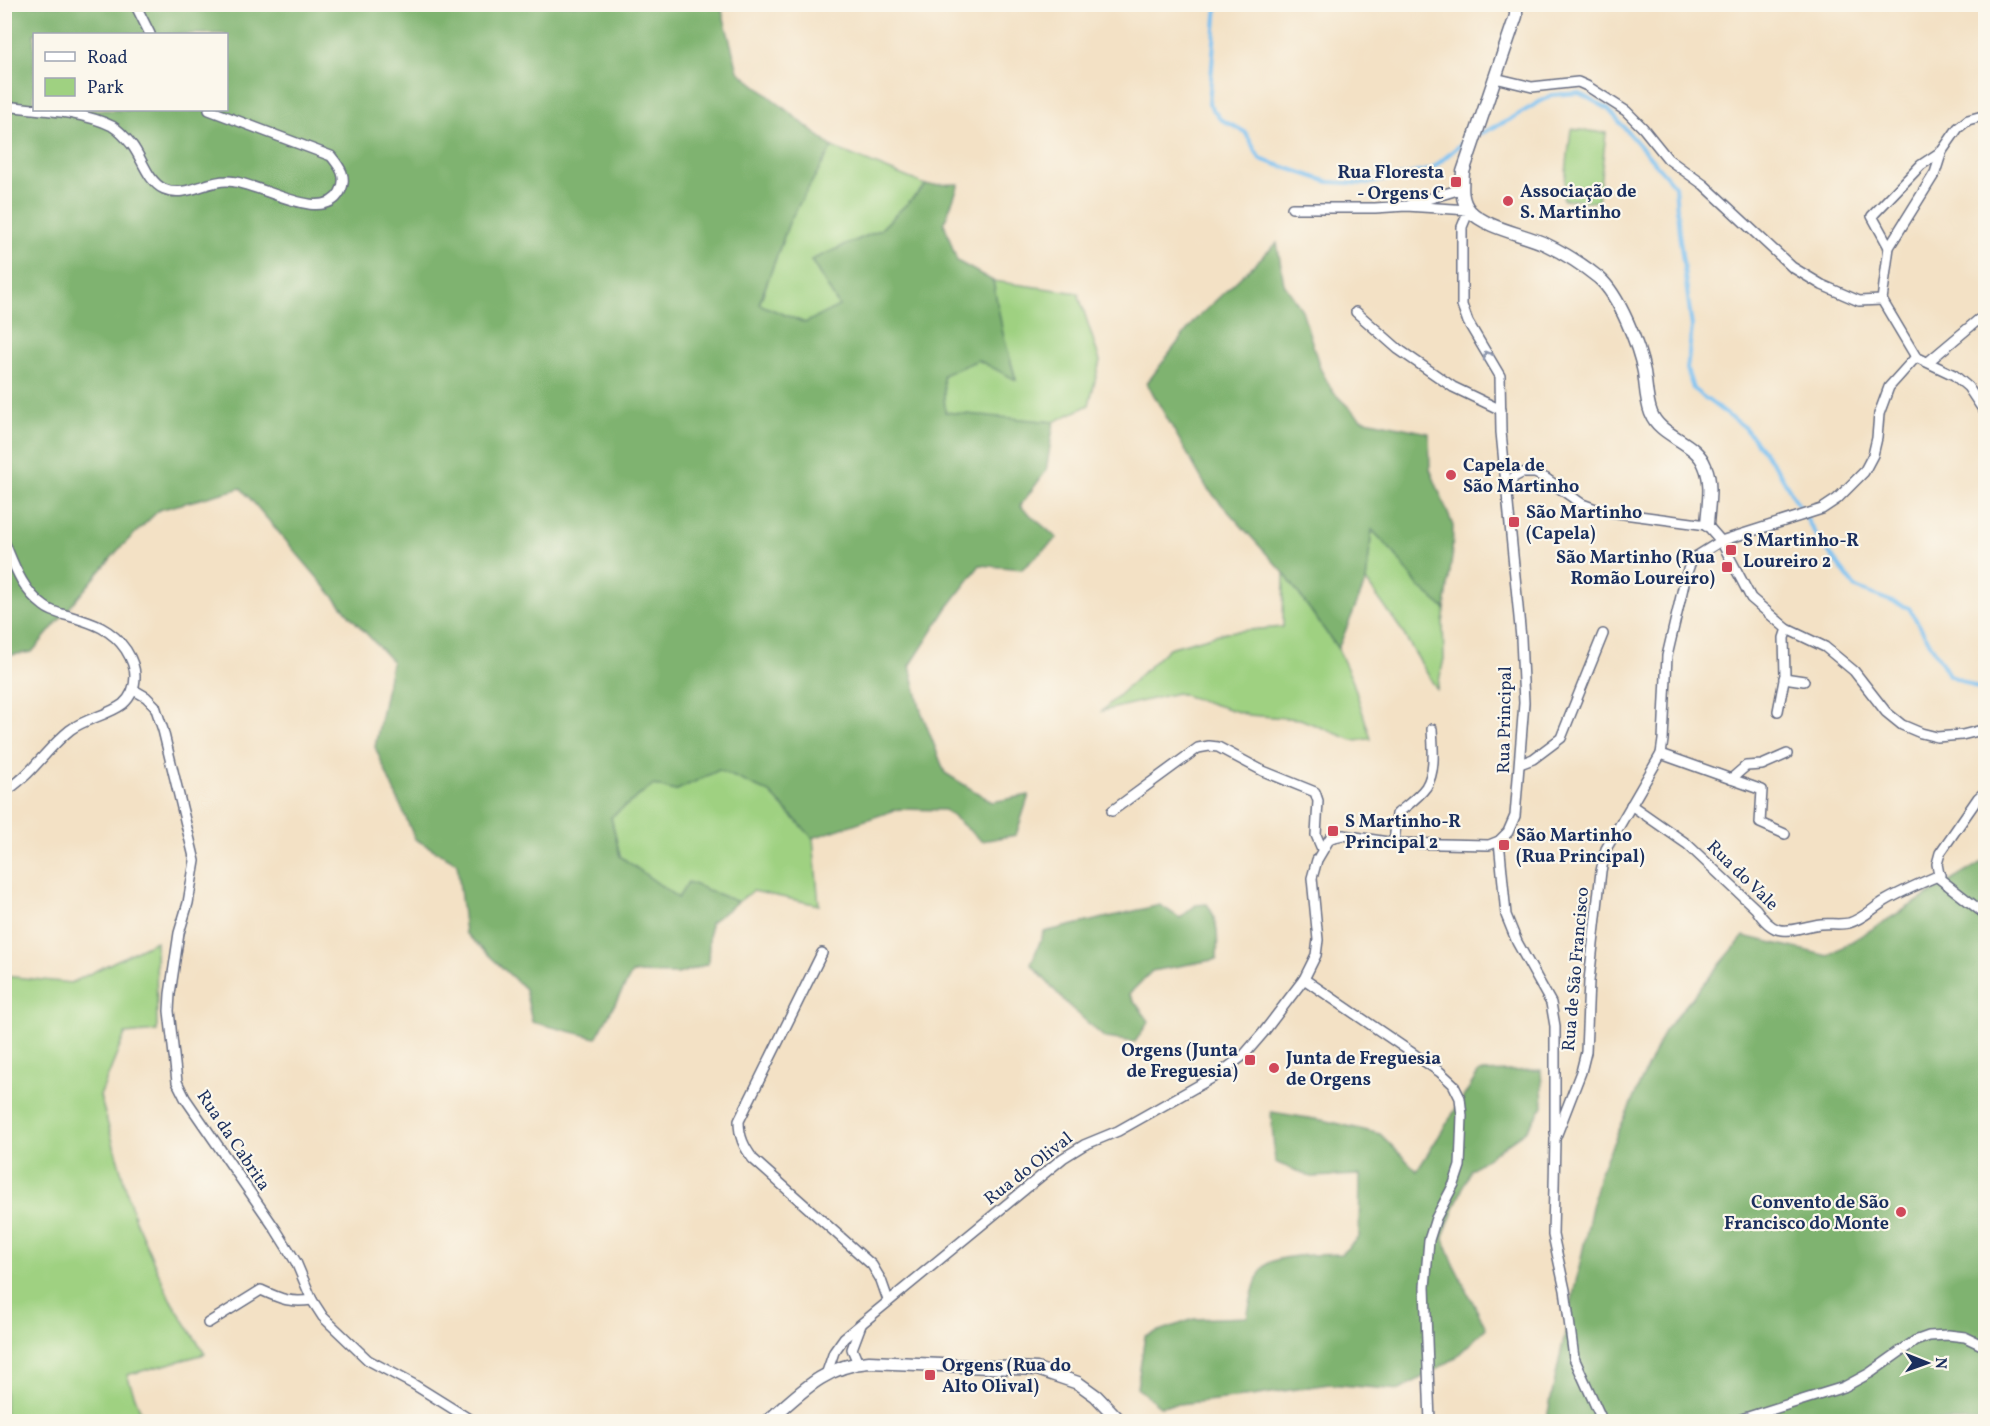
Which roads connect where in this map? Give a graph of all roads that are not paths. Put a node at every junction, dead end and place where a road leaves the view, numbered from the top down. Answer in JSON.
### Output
{"nodes":[{"id":1,"x":135,"y":4,"type":"edge"},
{"id":2,"x":1516,"y":4,"type":"edge"},
{"id":3,"x":150,"y":33,"type":"edge"},
{"id":4,"x":1495,"y":78,"type":"junction"},
{"id":5,"x":4,"y":106,"type":"edge"},
{"id":6,"x":33,"y":110,"type":"edge"},
{"id":7,"x":41,"y":111,"type":"edge"},
{"id":8,"x":212,"y":111,"type":"edge"},
{"id":9,"x":1986,"y":115,"type":"edge"},
{"id":10,"x":1942,"y":151,"type":"junction"},
{"id":11,"x":1461,"y":189,"type":"junction"},
{"id":12,"x":1406,"y":206,"type":"junction"},
{"id":13,"x":1292,"y":208,"type":"dead end"},
{"id":14,"x":1469,"y":210,"type":"junction"},
{"id":15,"x":1889,"y":247,"type":"junction"},
{"id":16,"x":1882,"y":300,"type":"junction"},
{"id":17,"x":1356,"y":312,"type":"dead end"},
{"id":18,"x":1986,"y":317,"type":"edge"},
{"id":19,"x":1916,"y":357,"type":"junction"},
{"id":20,"x":1928,"y":362,"type":"junction"},
{"id":21,"x":1501,"y":410,"type":"junction"},
{"id":22,"x":1986,"y":414,"type":"edge"},
{"id":23,"x":1506,"y":492,"type":"junction"},
{"id":24,"x":1707,"y":525,"type":"junction"},
{"id":25,"x":4,"y":541,"type":"edge"},
{"id":26,"x":1721,"y":541,"type":"junction"},
{"id":27,"x":1787,"y":629,"type":"junction"},
{"id":28,"x":1603,"y":634,"type":"dead end"},
{"id":29,"x":1784,"y":678,"type":"junction"},
{"id":30,"x":1804,"y":681,"type":"dead end"},
{"id":31,"x":134,"y":690,"type":"junction"},
{"id":32,"x":1778,"y":711,"type":"dead end"},
{"id":33,"x":1432,"y":729,"type":"dead end"},
{"id":34,"x":1986,"y":729,"type":"edge"},
{"id":35,"x":1787,"y":753,"type":"dead end"},
{"id":36,"x":1661,"y":754,"type":"junction"},
{"id":37,"x":1520,"y":764,"type":"junction"},
{"id":38,"x":1731,"y":779,"type":"junction"},
{"id":39,"x":1986,"y":791,"type":"edge"},
{"id":40,"x":4,"y":792,"type":"edge"},
{"id":41,"x":1631,"y":805,"type":"junction"},
{"id":42,"x":1112,"y":811,"type":"dead end"},
{"id":43,"x":1785,"y":834,"type":"dead end"},
{"id":44,"x":1498,"y":841,"type":"junction"},
{"id":45,"x":1395,"y":843,"type":"junction"},
{"id":46,"x":1322,"y":849,"type":"junction"},
{"id":47,"x":1940,"y":875,"type":"junction"},
{"id":48,"x":1986,"y":915,"type":"edge"},
{"id":49,"x":822,"y":953,"type":"dead end"},
{"id":50,"x":1304,"y":979,"type":"junction"},
{"id":51,"x":1555,"y":1139,"type":"junction"},
{"id":52,"x":312,"y":1300,"type":"junction"},
{"id":53,"x":888,"y":1300,"type":"junction"},
{"id":54,"x":864,"y":1320,"type":"junction"},
{"id":55,"x":208,"y":1323,"type":"dead end"},
{"id":56,"x":1986,"y":1347,"type":"edge"},
{"id":57,"x":858,"y":1363,"type":"junction"},
{"id":58,"x":827,"y":1372,"type":"junction"},
{"id":59,"x":474,"y":1422,"type":"edge"},
{"id":60,"x":767,"y":1422,"type":"edge"},
{"id":61,"x":1121,"y":1422,"type":"edge"},
{"id":62,"x":1430,"y":1422,"type":"edge"},
{"id":63,"x":1603,"y":1422,"type":"edge"},
{"id":64,"x":1732,"y":1422,"type":"edge"}],
"edges":[{"from":1,"to":3,"type":"street"},
{"from":2,"to":4,"type":"street"},
{"from":4,"to":11,"type":"street"},
{"from":4,"to":16,"type":"street"},
{"from":5,"to":6,"type":"street"},
{"from":7,"to":8,"type":"street"},
{"from":9,"to":10,"type":"street"},
{"from":10,"to":15,"type":"street"},
{"from":10,"to":15,"type":"street"},
{"from":11,"to":12,"type":"street"},
{"from":11,"to":14,"type":"street"},
{"from":12,"to":13,"type":"street"},
{"from":12,"to":14,"type":"street"},
{"from":21,"to":14,"type":"street","name":"Rua Principal","one_way":true},
{"from":14,"to":24,"type":"street"},
{"from":15,"to":16,"type":"street"},
{"from":16,"to":19,"type":"street"},
{"from":17,"to":21,"type":"street"},
{"from":18,"to":20,"type":"street"},
{"from":19,"to":20,"type":"street"},
{"from":19,"to":26,"type":"street"},
{"from":20,"to":22,"type":"street"},
{"from":21,"to":23,"type":"street","name":"Rua Principal"},
{"from":23,"to":24,"type":"street"},
{"from":23,"to":37,"type":"street","name":"Rua Principal"},
{"from":24,"to":26,"type":"street"},
{"from":25,"to":31,"type":"street"},
{"from":26,"to":27,"type":"street"},
{"from":26,"to":36,"type":"street","name":"Rua de São Francisco"},
{"from":27,"to":29,"type":"street"},
{"from":27,"to":34,"type":"street"},
{"from":28,"to":37,"type":"street"},
{"from":29,"to":30,"type":"street"},
{"from":29,"to":32,"type":"street"},
{"from":31,"to":40,"type":"street"},
{"from":31,"to":52,"type":"street","name":"Rua da Cabrita"},
{"from":33,"to":45,"type":"street"},
{"from":35,"to":38,"type":"street"},
{"from":36,"to":38,"type":"street"},
{"from":36,"to":41,"type":"street","name":"Rua de São Francisco"},
{"from":37,"to":44,"type":"street","name":"Rua Principal"},
{"from":38,"to":43,"type":"street"},
{"from":39,"to":47,"type":"street"},
{"from":41,"to":47,"type":"street","name":"Rua do Vale"},
{"from":41,"to":51,"type":"street","name":"Rua de São Francisco"},
{"from":42,"to":46,"type":"street"},
{"from":44,"to":45,"type":"street"},
{"from":44,"to":51,"type":"street"},
{"from":45,"to":46,"type":"street"},
{"from":46,"to":50,"type":"street","name":"Rua do Olival"},
{"from":47,"to":48,"type":"street"},
{"from":49,"to":53,"type":"street"},
{"from":50,"to":53,"type":"street","name":"Rua do Olival"},
{"from":50,"to":62,"type":"street"},
{"from":51,"to":63,"type":"street","name":"Rua de São Francisco"},
{"from":52,"to":55,"type":"street"},
{"from":52,"to":59,"type":"street","name":"Rua da Cabrita"},
{"from":53,"to":54,"type":"street","name":"Rua do Olival"},
{"from":54,"to":57,"type":"street","name":"Rua do Olival"},
{"from":54,"to":58,"type":"street","name":"Rua do Olival"},
{"from":56,"to":64,"type":"street"},
{"from":57,"to":58,"type":"street"},
{"from":57,"to":61,"type":"street"},
{"from":58,"to":60,"type":"street"}]}
